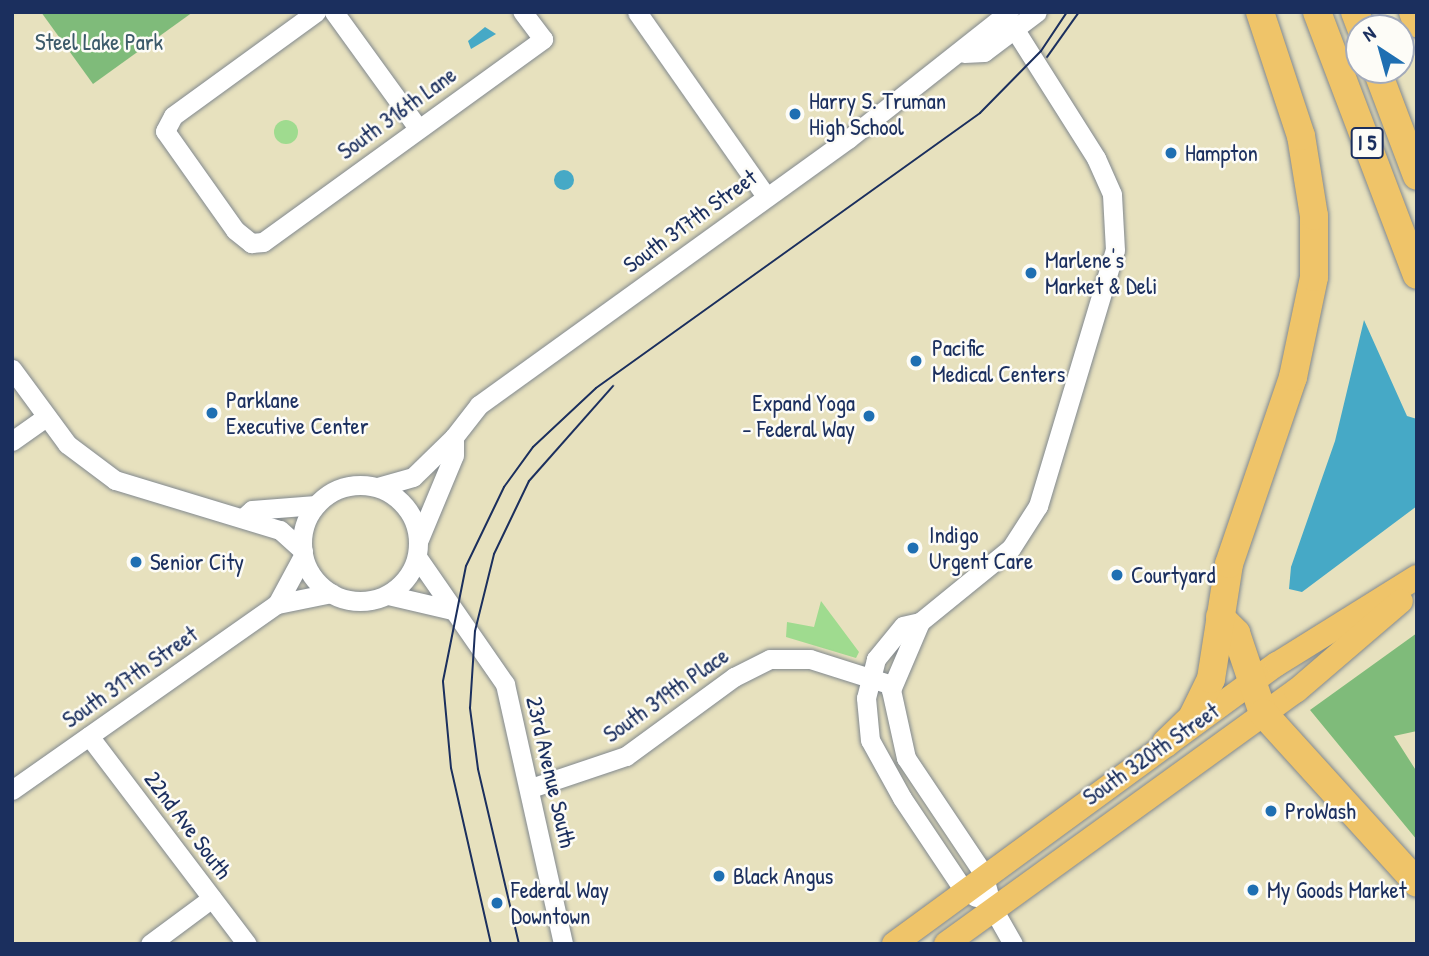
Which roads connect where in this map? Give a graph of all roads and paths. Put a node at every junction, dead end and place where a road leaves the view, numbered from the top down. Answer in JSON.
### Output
{"nodes":[{"id":1,"x":316,"y":12,"type":"edge"},
{"id":2,"x":334,"y":12,"type":"edge"},
{"id":3,"x":523,"y":12,"type":"edge"},
{"id":4,"x":637,"y":12,"type":"edge"},
{"id":5,"x":1037,"y":12,"type":"edge"},
{"id":6,"x":1260,"y":12,"type":"edge"},
{"id":7,"x":1317,"y":12,"type":"edge"},
{"id":8,"x":1413,"y":12,"type":"edge"},
{"id":9,"x":1012,"y":21,"type":"edge"},
{"id":10,"x":1417,"y":23,"type":"edge"},
{"id":11,"x":1382,"y":84,"type":"edge"},
{"id":12,"x":1402,"y":84,"type":"edge"},
{"id":13,"x":1417,"y":121,"type":"edge"},
{"id":14,"x":418,"y":128,"type":"junction"},
{"id":15,"x":1417,"y":176,"type":"edge"},
{"id":16,"x":765,"y":195,"type":"junction"},
{"id":17,"x":1417,"y":275,"type":"edge"},
{"id":18,"x":12,"y":369,"type":"edge"},
{"id":19,"x":46,"y":417,"type":"junction"},
{"id":20,"x":454,"y":438,"type":"junction"},
{"id":21,"x":12,"y":440,"type":"edge"},
{"id":22,"x":378,"y":487,"type":"junction"},
{"id":23,"x":316,"y":505,"type":"junction"},
{"id":24,"x":243,"y":518,"type":"junction"},
{"id":25,"x":418,"y":548,"type":"junction"},
{"id":26,"x":303,"y":554,"type":"junction"},
{"id":27,"x":1417,"y":577,"type":"edge"},
{"id":28,"x":1417,"y":587,"type":"edge"},
{"id":29,"x":331,"y":593,"type":"junction"},
{"id":30,"x":388,"y":595,"type":"junction"},
{"id":31,"x":277,"y":604,"type":"junction"},
{"id":32,"x":452,"y":610,"type":"junction"},
{"id":33,"x":1220,"y":617,"type":"junction"},
{"id":34,"x":920,"y":622,"type":"junction"},
{"id":35,"x":1256,"y":680,"type":"junction"},
{"id":36,"x":870,"y":681,"type":"junction"},
{"id":37,"x":892,"y":685,"type":"junction"},
{"id":38,"x":1263,"y":713,"type":"junction"},
{"id":39,"x":89,"y":736,"type":"junction"},
{"id":40,"x":1166,"y":743,"type":"junction"},
{"id":41,"x":531,"y":788,"type":"junction"},
{"id":42,"x":12,"y":790,"type":"edge"},
{"id":43,"x":983,"y":873,"type":"junction"},
{"id":44,"x":1417,"y":883,"type":"edge"},
{"id":45,"x":963,"y":888,"type":"junction"},
{"id":46,"x":212,"y":898,"type":"junction"},
{"id":47,"x":992,"y":907,"type":"junction"},
{"id":48,"x":150,"y":944,"type":"edge"},
{"id":49,"x":247,"y":944,"type":"edge"},
{"id":50,"x":563,"y":944,"type":"edge"},
{"id":51,"x":894,"y":944,"type":"edge"},
{"id":52,"x":946,"y":944,"type":"edge"},
{"id":53,"x":1013,"y":944,"type":"edge"}],
"edges":[{"from":1,"to":14,"type":"street","name":"South 316th Lane"},
{"from":2,"to":14,"type":"street"},
{"from":3,"to":14,"type":"street","name":"South 316th Lane"},
{"from":4,"to":16,"type":"street"},
{"from":5,"to":9,"type":"street","name":"South 317th Street"},
{"from":6,"to":33,"type":"highway"},
{"from":7,"to":17,"type":"highway","number":"I 5"},
{"from":8,"to":10,"type":"highway"},
{"from":9,"to":16,"type":"street","name":"South 317th Street"},
{"from":9,"to":34,"type":"street"},
{"from":11,"to":15,"type":"highway"},
{"from":12,"to":13,"type":"highway"},
{"from":16,"to":20,"type":"street","name":"South 317th Street"},
{"from":18,"to":19,"type":"street"},
{"from":19,"to":21,"type":"street"},
{"from":19,"to":24,"type":"street"},
{"from":20,"to":22,"type":"street","name":"South 317th Street"},
{"from":20,"to":25,"type":"street","name":"South 317th Street"},
{"from":22,"to":23,"type":"street"},
{"from":22,"to":25,"type":"street"},
{"from":23,"to":24,"type":"street"},
{"from":23,"to":26,"type":"street"},
{"from":24,"to":26,"type":"street"},
{"from":25,"to":30,"type":"street"},
{"from":25,"to":32,"type":"street"},
{"from":26,"to":29,"type":"street"},
{"from":26,"to":31,"type":"street","name":"South 317th Street"},
{"from":27,"to":35,"type":"main road","name":"South 320th Street"},
{"from":28,"to":38,"type":"main road","name":"South 320th Street"},
{"from":29,"to":30,"type":"street"},
{"from":29,"to":31,"type":"street","name":"South 317th Street"},
{"from":30,"to":32,"type":"street"},
{"from":31,"to":39,"type":"street","name":"South 317th Street"},
{"from":32,"to":41,"type":"street","name":"23rd Avenue South"},
{"from":33,"to":35,"type":"highway"},
{"from":33,"to":40,"type":"highway"},
{"from":34,"to":36,"type":"street"},
{"from":34,"to":37,"type":"street"},
{"from":35,"to":38,"type":"highway"},
{"from":35,"to":40,"type":"main road","name":"South 320th Street"},
{"from":36,"to":37,"type":"street","name":"South 319th Place"},
{"from":36,"to":41,"type":"street","name":"South 319th Place"},
{"from":36,"to":45,"type":"street"},
{"from":37,"to":43,"type":"street"},
{"from":38,"to":44,"type":"highway"},
{"from":38,"to":47,"type":"main road","name":"South 320th Street"},
{"from":39,"to":42,"type":"street","name":"South 317th Street"},
{"from":39,"to":46,"type":"street","name":"22nd Ave South"},
{"from":40,"to":43,"type":"main road","name":"South 320th Street"},
{"from":41,"to":50,"type":"street","name":"23rd Avenue South"},
{"from":43,"to":45,"type":"main road","name":"South 320th Street"},
{"from":43,"to":47,"type":"street"},
{"from":45,"to":47,"type":"street"},
{"from":45,"to":51,"type":"main road","name":"South 320th Street"},
{"from":46,"to":48,"type":"street"},
{"from":46,"to":49,"type":"street","name":"22nd Ave South"},
{"from":47,"to":52,"type":"main road","name":"South 320th Street"},
{"from":47,"to":53,"type":"street"}]}
